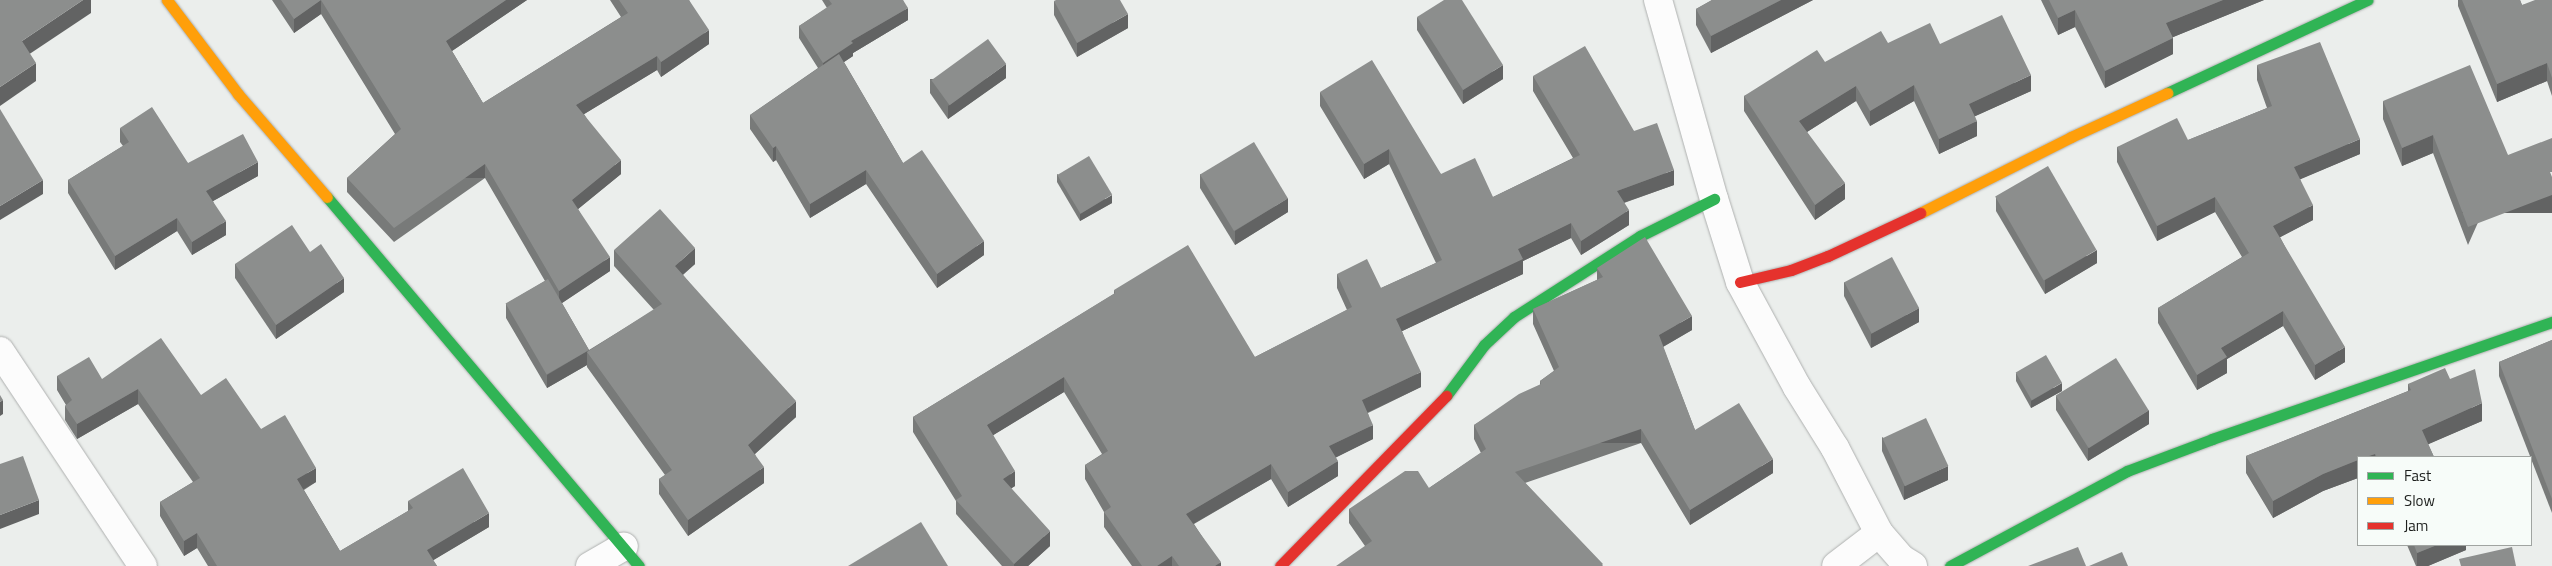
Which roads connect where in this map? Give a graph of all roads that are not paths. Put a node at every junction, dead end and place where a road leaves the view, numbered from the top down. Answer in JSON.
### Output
{"nodes":[{"id":1,"x":167,"y":0,"type":"edge"},
{"id":2,"x":1658,"y":0,"type":"edge"},
{"id":3,"x":2367,"y":0,"type":"edge"},
{"id":4,"x":1714,"y":199,"type":"junction"},
{"id":5,"x":1740,"y":282,"type":"junction"},
{"id":6,"x":2552,"y":322,"type":"edge"},
{"id":7,"x":0,"y":351,"type":"edge"},
{"id":8,"x":1879,"y":533,"type":"junction"},
{"id":9,"x":632,"y":556,"type":"edge"},
{"id":10,"x":143,"y":566,"type":"edge"},
{"id":11,"x":590,"y":566,"type":"edge"},
{"id":12,"x":1280,"y":566,"type":"edge"},
{"id":13,"x":1836,"y":566,"type":"edge"},
{"id":14,"x":1914,"y":566,"type":"edge"},
{"id":15,"x":1950,"y":566,"type":"edge"}],
"edges":[{"from":1,"to":9,"type":"street"},
{"from":2,"to":4,"type":"street"},
{"from":3,"to":5,"type":"street"},
{"from":4,"to":5,"type":"street"},
{"from":4,"to":12,"type":"street"},
{"from":5,"to":8,"type":"street"},
{"from":6,"to":15,"type":"street"},
{"from":7,"to":10,"type":"street"},
{"from":8,"to":13,"type":"street"},
{"from":8,"to":14,"type":"street"},
{"from":9,"to":11,"type":"street"}]}
